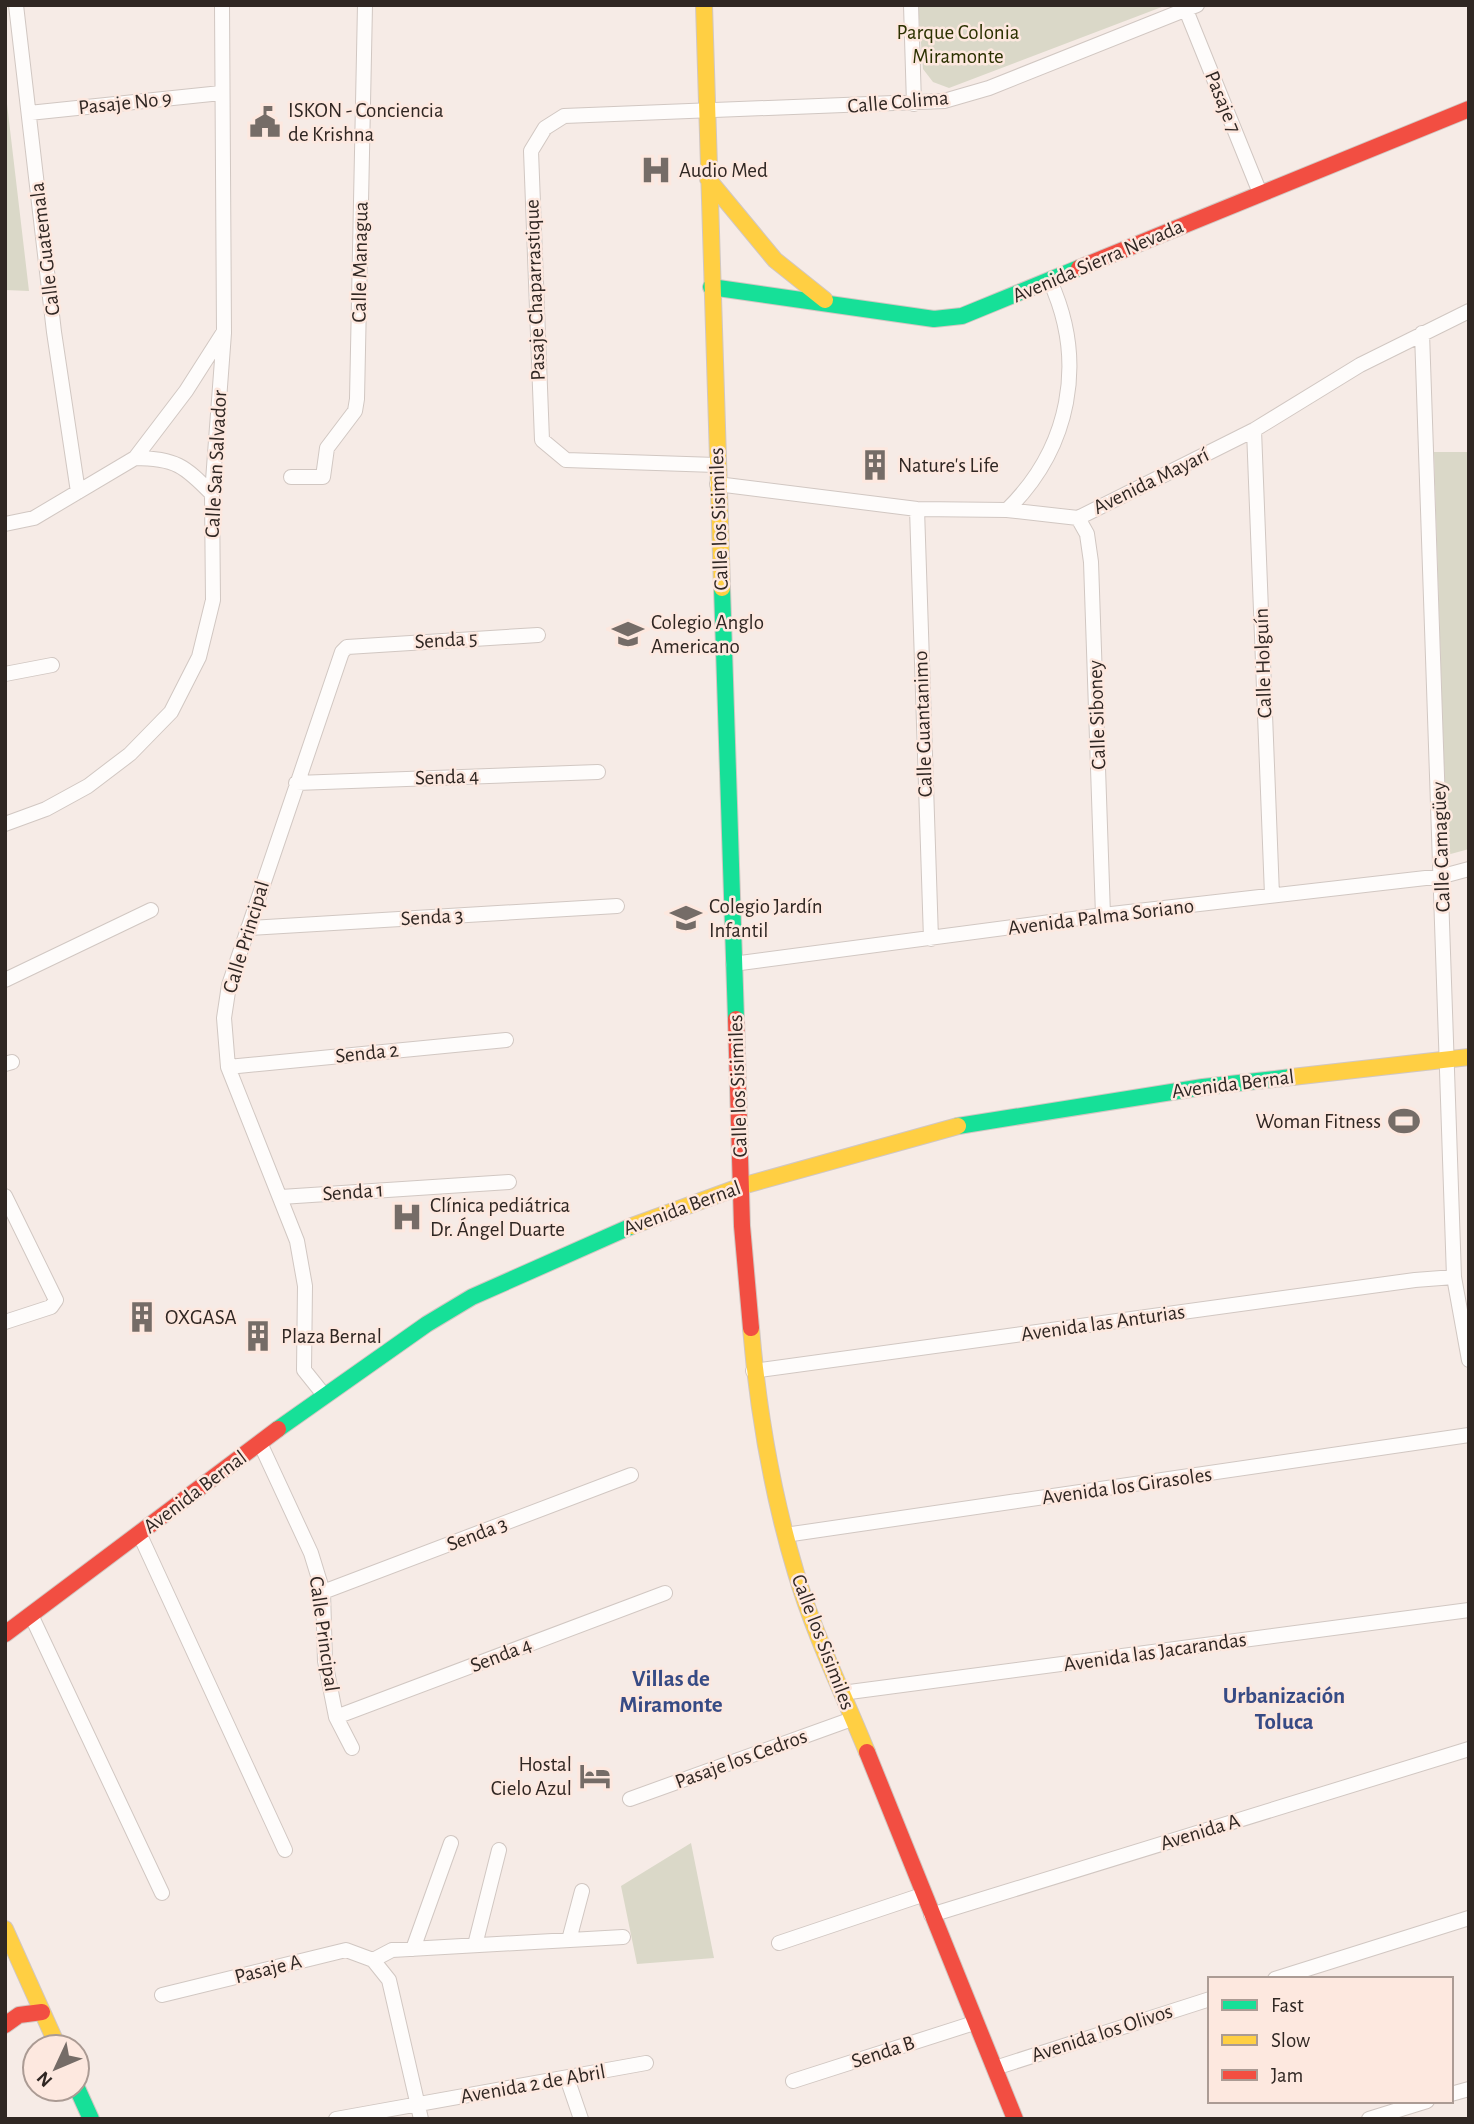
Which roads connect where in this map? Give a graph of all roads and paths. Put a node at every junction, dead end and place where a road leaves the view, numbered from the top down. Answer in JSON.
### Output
{"nodes":[{"id":1,"x":16,"y":5,"type":"edge"},
{"id":2,"x":222,"y":5,"type":"edge"},
{"id":3,"x":365,"y":5,"type":"edge"},
{"id":4,"x":704,"y":5,"type":"edge"},
{"id":5,"x":911,"y":5,"type":"edge"},
{"id":6,"x":1192,"y":7,"type":"edge"},
{"id":7,"x":221,"y":93,"type":"junction"},
{"id":8,"x":914,"y":104,"type":"junction"},
{"id":9,"x":1469,"y":109,"type":"edge"},
{"id":10,"x":708,"y":112,"type":"junction"},
{"id":11,"x":29,"y":113,"type":"junction"},
{"id":12,"x":708,"y":179,"type":"junction"},
{"id":13,"x":1261,"y":193,"type":"junction"},
{"id":14,"x":1050,"y":281,"type":"junction"},
{"id":15,"x":712,"y":287,"type":"junction"},
{"id":16,"x":832,"y":304,"type":"junction"},
{"id":17,"x":1469,"y":311,"type":"edge"},
{"id":18,"x":224,"y":332,"type":"junction"},
{"id":19,"x":1423,"y":333,"type":"junction"},
{"id":20,"x":1254,"y":430,"type":"junction"},
{"id":21,"x":135,"y":458,"type":"junction"},
{"id":22,"x":716,"y":465,"type":"junction"},
{"id":23,"x":291,"y":477,"type":"dead end"},
{"id":24,"x":717,"y":484,"type":"junction"},
{"id":25,"x":78,"y":492,"type":"junction"},
{"id":26,"x":212,"y":495,"type":"junction"},
{"id":27,"x":917,"y":509,"type":"junction"},
{"id":28,"x":1007,"y":510,"type":"junction"},
{"id":29,"x":1078,"y":518,"type":"junction"},
{"id":30,"x":5,"y":524,"type":"edge"},
{"id":31,"x":538,"y":635,"type":"dead end"},
{"id":32,"x":353,"y":645,"type":"joint"},
{"id":33,"x":52,"y":665,"type":"dead end"},
{"id":34,"x":5,"y":674,"type":"edge"},
{"id":35,"x":597,"y":772,"type":"dead end"},
{"id":36,"x":296,"y":783,"type":"junction"},
{"id":37,"x":5,"y":824,"type":"edge"},
{"id":38,"x":1469,"y":869,"type":"edge"},
{"id":39,"x":1443,"y":876,"type":"junction"},
{"id":40,"x":1272,"y":895,"type":"junction"},
{"id":41,"x":617,"y":906,"type":"dead end"},
{"id":42,"x":151,"y":911,"type":"dead end"},
{"id":43,"x":1103,"y":915,"type":"junction"},
{"id":44,"x":248,"y":928,"type":"junction"},
{"id":45,"x":931,"y":939,"type":"junction"},
{"id":46,"x":733,"y":964,"type":"junction"},
{"id":47,"x":5,"y":980,"type":"edge"},
{"id":48,"x":506,"y":1040,"type":"dead end"},
{"id":49,"x":1469,"y":1057,"type":"edge"},
{"id":50,"x":1446,"y":1059,"type":"junction"},
{"id":51,"x":228,"y":1067,"type":"junction"},
{"id":52,"x":509,"y":1182,"type":"dead end"},
{"id":53,"x":742,"y":1186,"type":"junction"},
{"id":54,"x":5,"y":1196,"type":"edge"},
{"id":55,"x":281,"y":1197,"type":"junction"},
{"id":56,"x":1454,"y":1277,"type":"junction"},
{"id":57,"x":5,"y":1322,"type":"edge"},
{"id":58,"x":1469,"y":1360,"type":"edge"},
{"id":59,"x":753,"y":1371,"type":"junction"},
{"id":60,"x":324,"y":1395,"type":"junction"},
{"id":61,"x":1469,"y":1435,"type":"edge"},
{"id":62,"x":260,"y":1443,"type":"junction"},
{"id":63,"x":631,"y":1475,"type":"dead end"},
{"id":64,"x":139,"y":1533,"type":"junction"},
{"id":65,"x":785,"y":1535,"type":"junction"},
{"id":66,"x":323,"y":1592,"type":"junction"},
{"id":67,"x":665,"y":1593,"type":"dead end"},
{"id":68,"x":1469,"y":1610,"type":"edge"},
{"id":69,"x":31,"y":1615,"type":"junction"},
{"id":70,"x":5,"y":1634,"type":"edge"},
{"id":71,"x":842,"y":1693,"type":"junction"},
{"id":72,"x":336,"y":1717,"type":"junction"},
{"id":73,"x":852,"y":1719,"type":"junction"},
{"id":74,"x":352,"y":1748,"type":"dead end"},
{"id":75,"x":1469,"y":1749,"type":"edge"},
{"id":76,"x":630,"y":1800,"type":"dead end"},
{"id":77,"x":451,"y":1843,"type":"dead end"},
{"id":78,"x":285,"y":1850,"type":"dead end"},
{"id":79,"x":499,"y":1850,"type":"dead end"},
{"id":80,"x":582,"y":1891,"type":"dead end"},
{"id":81,"x":162,"y":1893,"type":"dead end"},
{"id":82,"x":922,"y":1895,"type":"junction"},
{"id":83,"x":931,"y":1915,"type":"junction"},
{"id":84,"x":1469,"y":1918,"type":"edge"},
{"id":85,"x":5,"y":1929,"type":"edge"},
{"id":86,"x":623,"y":1937,"type":"dead end"},
{"id":87,"x":569,"y":1940,"type":"junction"},
{"id":88,"x":779,"y":1943,"type":"dead end"},
{"id":89,"x":475,"y":1945,"type":"junction"},
{"id":90,"x":413,"y":1949,"type":"junction"},
{"id":91,"x":373,"y":1960,"type":"junction"},
{"id":92,"x":1281,"y":1977,"type":"edge"},
{"id":93,"x":162,"y":1995,"type":"dead end"},
{"id":94,"x":1208,"y":2000,"type":"edge"},
{"id":95,"x":42,"y":2012,"type":"junction"},
{"id":96,"x":974,"y":2023,"type":"junction"},
{"id":97,"x":5,"y":2025,"type":"edge"},
{"id":98,"x":52,"y":2033,"type":"edge"},
{"id":99,"x":646,"y":2063,"type":"dead end"},
{"id":100,"x":995,"y":2068,"type":"junction"},
{"id":101,"x":567,"y":2078,"type":"junction"},
{"id":102,"x":793,"y":2081,"type":"dead end"},
{"id":103,"x":84,"y":2103,"type":"edge"},
{"id":104,"x":1421,"y":2103,"type":"edge"},
{"id":105,"x":418,"y":2112,"type":"edge"},
{"id":106,"x":91,"y":2119,"type":"edge"},
{"id":107,"x":336,"y":2119,"type":"edge"},
{"id":108,"x":580,"y":2119,"type":"edge"},
{"id":109,"x":1015,"y":2119,"type":"edge"},
{"id":110,"x":1369,"y":2119,"type":"edge"}],
"edges":[{"from":1,"to":11,"type":"street","name":"Calle Guatemala"},
{"from":2,"to":7,"type":"street","name":"Calle San Salvador"},
{"from":3,"to":23,"type":"street","name":"Calle Managua"},
{"from":4,"to":10,"type":"main road","name":"Calle los Sisimiles"},
{"from":5,"to":8,"type":"street"},
{"from":6,"to":8,"type":"street","name":"Calle Colima"},
{"from":6,"to":13,"type":"street","name":"Pasaje 7"},
{"from":7,"to":11,"type":"street","name":"Pasaje No 9"},
{"from":7,"to":18,"type":"street","name":"Calle San Salvador"},
{"from":8,"to":10,"type":"street","name":"Calle Colima"},
{"from":9,"to":13,"type":"main road","name":"Avenida Sierra Nevada"},
{"from":10,"to":12,"type":"main road","name":"Calle los Sisimiles"},
{"from":10,"to":22,"type":"street","name":"Pasaje Chaparrastique"},
{"from":11,"to":25,"type":"street","name":"Calle Guatemala"},
{"from":12,"to":15,"type":"main road","name":"Calle los Sisimiles"},
{"from":12,"to":16,"type":"main road"},
{"from":13,"to":14,"type":"main road","name":"Avenida Sierra Nevada"},
{"from":14,"to":16,"type":"main road","name":"Avenida Sierra Nevada"},
{"from":14,"to":28,"type":"street"},
{"from":15,"to":16,"type":"main road","name":"Avenida Sierra Nevada"},
{"from":15,"to":22,"type":"main road","name":"Calle los Sisimiles"},
{"from":17,"to":19,"type":"street","name":"Avenida Mayarí"},
{"from":18,"to":21,"type":"street"},
{"from":18,"to":26,"type":"street","name":"Calle San Salvador"},
{"from":19,"to":20,"type":"street","name":"Avenida Mayarí"},
{"from":19,"to":39,"type":"street","name":"Calle Camagüey"},
{"from":20,"to":29,"type":"street","name":"Avenida Mayarí"},
{"from":20,"to":40,"type":"street","name":"Calle Holguín"},
{"from":21,"to":25,"type":"street"},
{"from":21,"to":26,"type":"street"},
{"from":22,"to":24,"type":"main road","name":"Calle los Sisimiles"},
{"from":24,"to":27,"type":"street","name":"Avenida Mayarí"},
{"from":24,"to":46,"type":"main road","name":"Calle los Sisimiles"},
{"from":25,"to":30,"type":"street"},
{"from":26,"to":37,"type":"street","name":"Calle San Salvador"},
{"from":27,"to":28,"type":"street","name":"Avenida Mayarí"},
{"from":27,"to":45,"type":"street","name":"Calle Guantanimo"},
{"from":28,"to":29,"type":"street","name":"Avenida Mayarí"},
{"from":29,"to":43,"type":"street","name":"Calle Siboney"},
{"from":31,"to":32,"type":"street","name":"Senda 5"},
{"from":32,"to":36,"type":"street","name":"Calle Principal"},
{"from":33,"to":34,"type":"street"},
{"from":35,"to":36,"type":"street","name":"Senda 4"},
{"from":36,"to":44,"type":"street","name":"Calle Principal"},
{"from":38,"to":39,"type":"street","name":"Avenida Palma Soriano"},
{"from":39,"to":40,"type":"street","name":"Avenida Palma Soriano"},
{"from":39,"to":50,"type":"street","name":"Calle Camagüey"},
{"from":40,"to":43,"type":"street","name":"Avenida Palma Soriano"},
{"from":41,"to":44,"type":"street","name":"Senda 3"},
{"from":42,"to":47,"type":"street"},
{"from":43,"to":45,"type":"street","name":"Avenida Palma Soriano"},
{"from":44,"to":51,"type":"street","name":"Calle Principal"},
{"from":45,"to":46,"type":"street","name":"Avenida Palma Soriano"},
{"from":46,"to":53,"type":"main road","name":"Calle los Sisimiles"},
{"from":48,"to":51,"type":"street","name":"Senda 2"},
{"from":49,"to":50,"type":"main road","name":"Avenida Bernal"},
{"from":50,"to":53,"type":"main road","name":"Avenida Bernal"},
{"from":50,"to":56,"type":"street","name":"Calle Camagüey"},
{"from":51,"to":55,"type":"street","name":"Calle Principal"},
{"from":52,"to":55,"type":"street","name":"Senda 1"},
{"from":53,"to":59,"type":"main road","name":"Calle los Sisimiles"},
{"from":53,"to":60,"type":"main road","name":"Avenida Bernal"},
{"from":54,"to":57,"type":"street"},
{"from":55,"to":60,"type":"street","name":"Calle Principal"},
{"from":56,"to":58,"type":"street","name":"Calle Camagüey"},
{"from":56,"to":59,"type":"street","name":"Avenida las Anturias"},
{"from":59,"to":65,"type":"main road","name":"Calle los Sisimiles"},
{"from":60,"to":62,"type":"main road","name":"Avenida Bernal"},
{"from":61,"to":65,"type":"street","name":"Avenida los Girasoles"},
{"from":62,"to":64,"type":"main road","name":"Avenida Bernal"},
{"from":62,"to":66,"type":"street","name":"Calle Principal"},
{"from":63,"to":66,"type":"street","name":"Senda 3"},
{"from":64,"to":69,"type":"main road","name":"Avenida Bernal"},
{"from":64,"to":78,"type":"street"},
{"from":65,"to":71,"type":"main road","name":"Calle los Sisimiles"},
{"from":66,"to":72,"type":"street","name":"Calle Principal"},
{"from":67,"to":72,"type":"street","name":"Senda 4"},
{"from":68,"to":71,"type":"street","name":"Avenida las Jacarandas"},
{"from":69,"to":70,"type":"main road","name":"Avenida Bernal"},
{"from":69,"to":81,"type":"street"},
{"from":71,"to":73,"type":"main road","name":"Calle los Sisimiles"},
{"from":72,"to":74,"type":"street","name":"Calle Principal"},
{"from":73,"to":76,"type":"street","name":"Pasaje los Cedros"},
{"from":73,"to":82,"type":"main road","name":"Calle los Sisimiles"},
{"from":75,"to":83,"type":"street","name":"Avenida A"},
{"from":77,"to":90,"type":"street"},
{"from":79,"to":89,"type":"street"},
{"from":80,"to":87,"type":"street"},
{"from":82,"to":83,"type":"main road","name":"Calle los Sisimiles"},
{"from":82,"to":88,"type":"street"},
{"from":83,"to":96,"type":"main road","name":"Calle los Sisimiles"},
{"from":84,"to":92,"type":"street"},
{"from":85,"to":95,"type":"main road"},
{"from":86,"to":87,"type":"street"},
{"from":87,"to":89,"type":"street"},
{"from":89,"to":90,"type":"street"},
{"from":90,"to":91,"type":"street"},
{"from":91,"to":93,"type":"street","name":"Pasaje A"},
{"from":91,"to":105,"type":"street"},
{"from":94,"to":100,"type":"street","name":"Avenida los Olivos"},
{"from":95,"to":97,"type":"main road"},
{"from":95,"to":98,"type":"main road"},
{"from":96,"to":100,"type":"main road","name":"Calle los Sisimiles"},
{"from":96,"to":102,"type":"street","name":"Senda B"},
{"from":99,"to":101,"type":"street","name":"Avenida 2 de Abril"},
{"from":100,"to":109,"type":"main road","name":"Calle los Sisimiles"},
{"from":101,"to":105,"type":"street","name":"Avenida 2 de Abril"},
{"from":101,"to":108,"type":"street"},
{"from":103,"to":106,"type":"main road"},
{"from":104,"to":110,"type":"street"},
{"from":105,"to":107,"type":"street","name":"Avenida 2 de Abril"}]}
